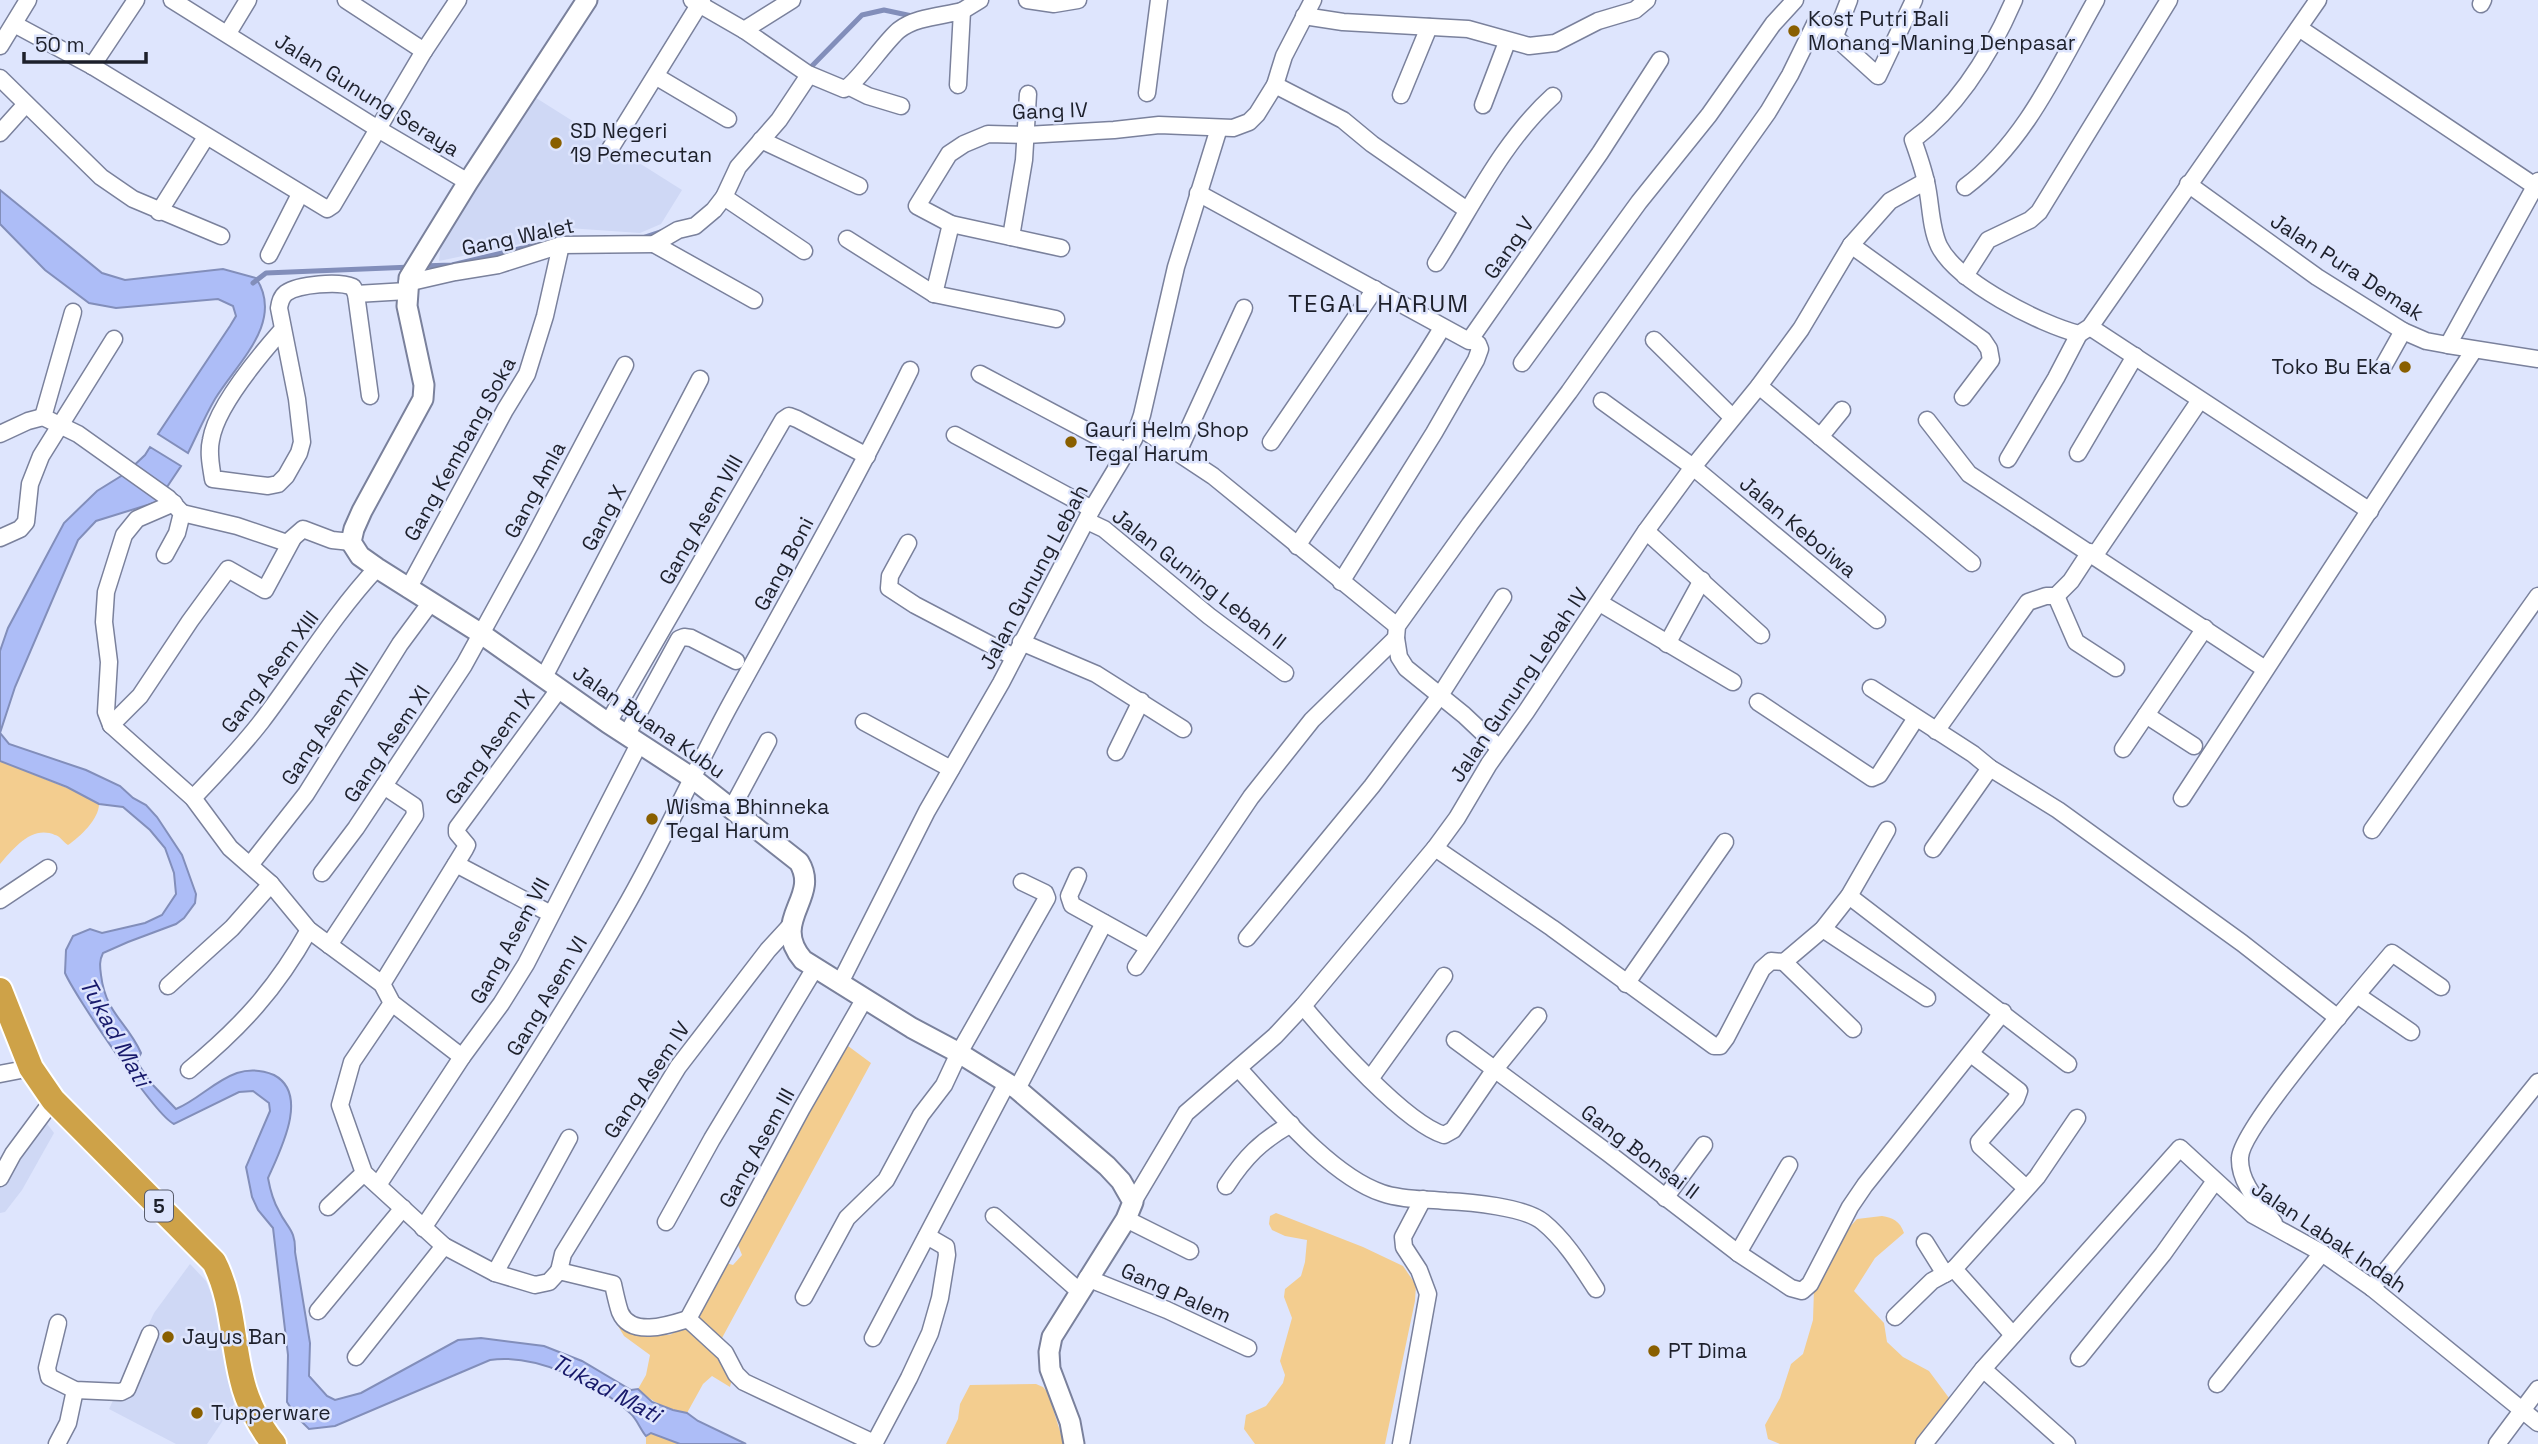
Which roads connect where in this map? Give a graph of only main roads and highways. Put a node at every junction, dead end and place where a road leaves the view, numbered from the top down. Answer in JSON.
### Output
{"nodes":[{"id":1,"x":0,"y":990,"type":"edge"},
{"id":2,"x":274,"y":1444,"type":"edge"}],
"edges":[{"from":1,"to":2,"type":"highway","number":"5"}]}
